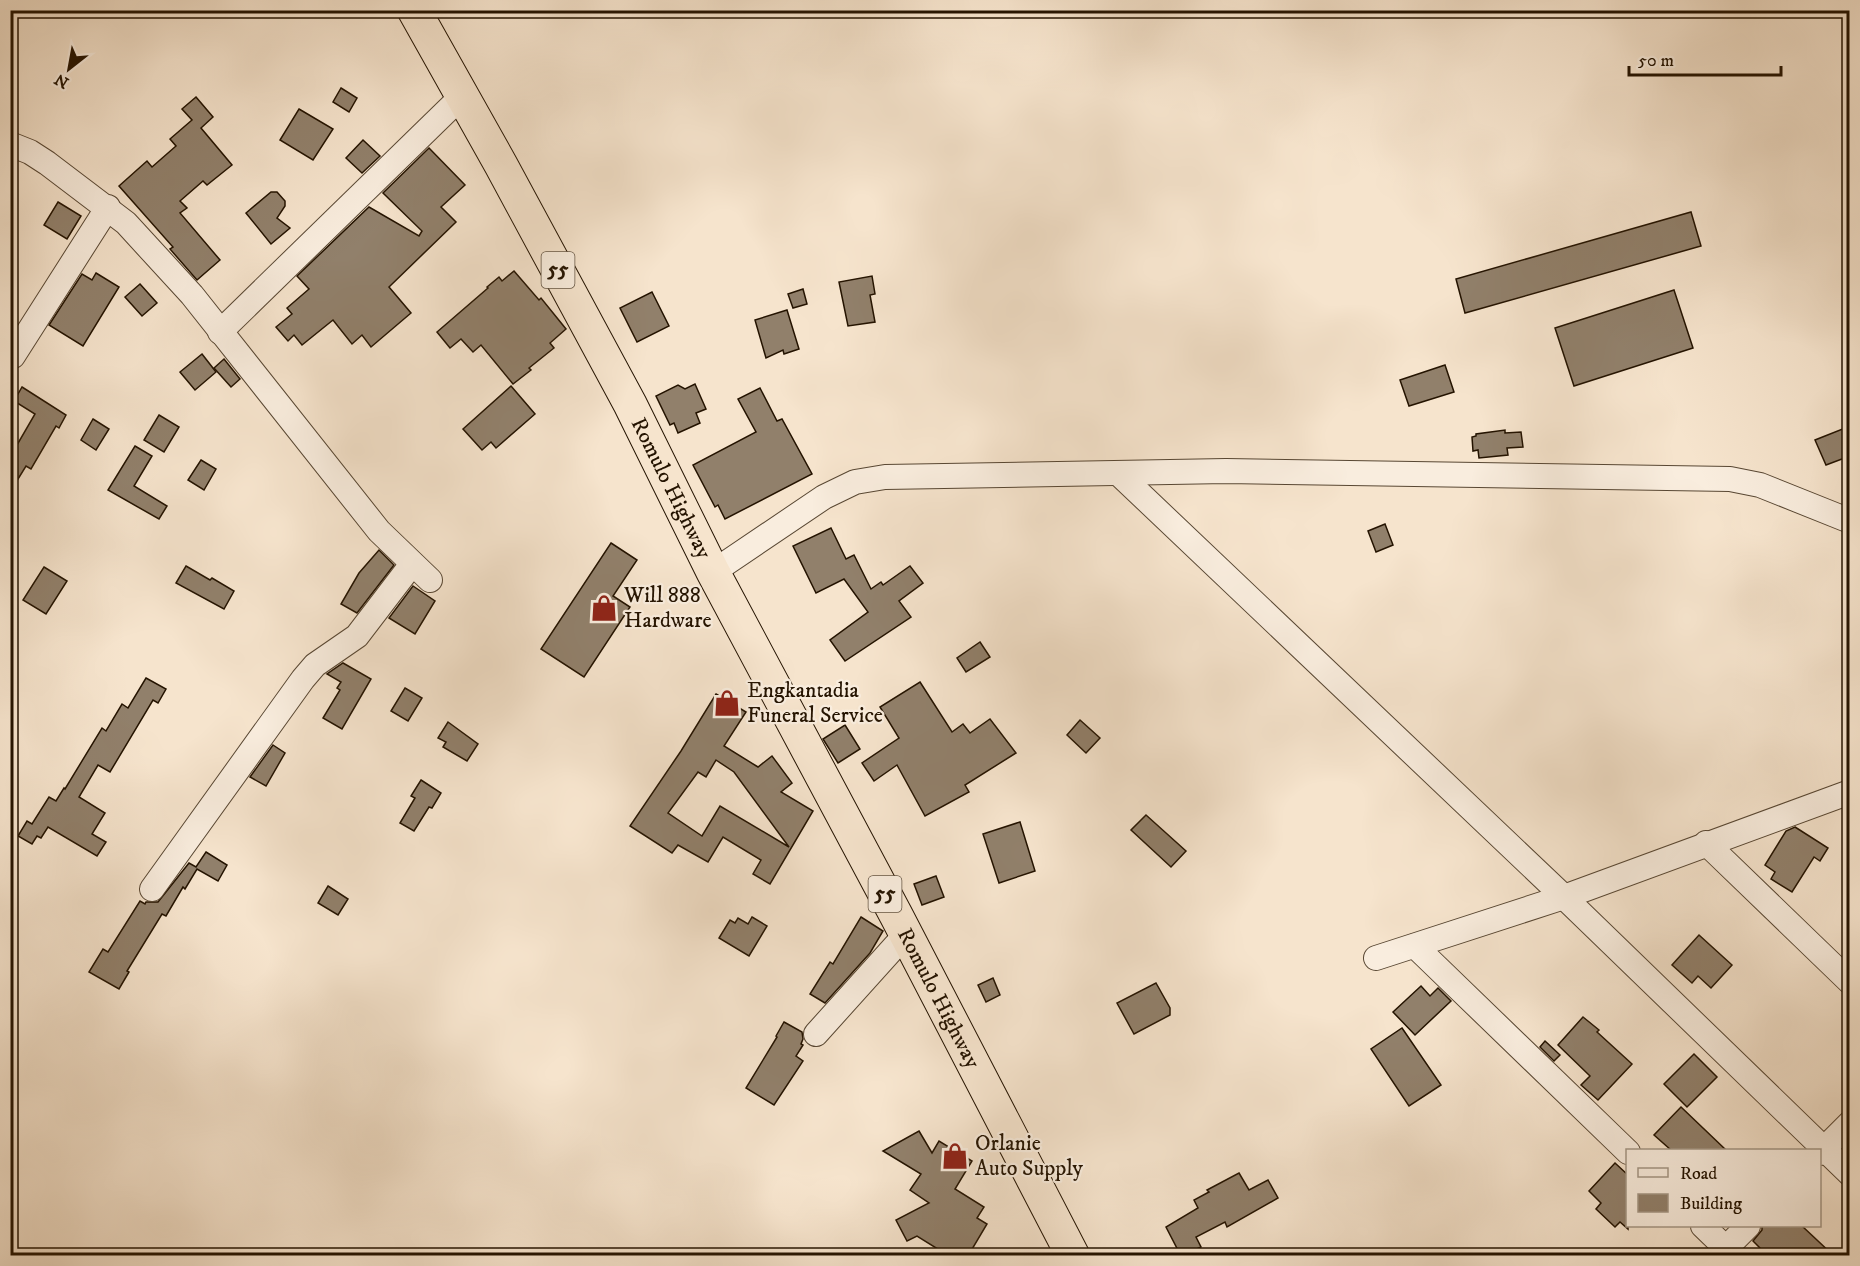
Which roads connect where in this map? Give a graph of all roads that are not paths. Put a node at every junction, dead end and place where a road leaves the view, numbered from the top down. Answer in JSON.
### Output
{"nodes":[{"id":1,"x":414,"y":10,"type":"edge"},
{"id":2,"x":461,"y":97,"type":"junction"},
{"id":3,"x":10,"y":144,"type":"edge"},
{"id":4,"x":108,"y":207,"type":"junction"},
{"id":5,"x":220,"y":332,"type":"junction"},
{"id":6,"x":13,"y":356,"type":"dead end"},
{"id":7,"x":1118,"y":473,"type":"junction"},
{"id":8,"x":1850,"y":521,"type":"edge"},
{"id":9,"x":412,"y":564,"type":"junction"},
{"id":10,"x":713,"y":572,"type":"junction"},
{"id":11,"x":430,"y":580,"type":"dead end"},
{"id":12,"x":1850,"y":792,"type":"edge"},
{"id":13,"x":1706,"y":843,"type":"junction"},
{"id":14,"x":152,"y":889,"type":"dead end"},
{"id":15,"x":1564,"y":897,"type":"junction"},
{"id":16,"x":906,"y":934,"type":"junction"},
{"id":17,"x":1415,"y":946,"type":"junction"},
{"id":18,"x":1376,"y":958,"type":"dead end"},
{"id":19,"x":1850,"y":982,"type":"edge"},
{"id":20,"x":816,"y":1034,"type":"dead end"},
{"id":21,"x":1850,"y":1123,"type":"edge"},
{"id":22,"x":1820,"y":1149,"type":"edge"},
{"id":23,"x":1626,"y":1150,"type":"edge"},
{"id":24,"x":1822,"y":1151,"type":"edge"},
{"id":25,"x":1850,"y":1174,"type":"edge"},
{"id":26,"x":1704,"y":1227,"type":"edge"},
{"id":27,"x":1747,"y":1227,"type":"edge"},
{"id":28,"x":1730,"y":1252,"type":"edge"},
{"id":29,"x":1072,"y":1256,"type":"edge"}],
"edges":[{"from":1,"to":2,"type":"highway","name":"Romulo Highway","number":"55"},
{"from":2,"to":5,"type":"street"},
{"from":2,"to":10,"type":"highway","name":"Romulo Highway","number":"55"},
{"from":3,"to":4,"type":"street"},
{"from":4,"to":5,"type":"street"},
{"from":4,"to":6,"type":"street"},
{"from":5,"to":9,"type":"street"},
{"from":7,"to":8,"type":"street"},
{"from":7,"to":10,"type":"street"},
{"from":7,"to":15,"type":"street"},
{"from":9,"to":11,"type":"street"},
{"from":9,"to":14,"type":"street"},
{"from":10,"to":16,"type":"highway","name":"Romulo Highway","number":"55"},
{"from":12,"to":13,"type":"street"},
{"from":13,"to":15,"type":"street"},
{"from":13,"to":19,"type":"street"},
{"from":15,"to":17,"type":"street"},
{"from":15,"to":22,"type":"street"},
{"from":16,"to":20,"type":"street"},
{"from":16,"to":29,"type":"highway","name":"Romulo Highway","number":"55"},
{"from":17,"to":18,"type":"street"},
{"from":17,"to":23,"type":"street"},
{"from":21,"to":24,"type":"street"},
{"from":24,"to":25,"type":"street"},
{"from":26,"to":28,"type":"street"},
{"from":27,"to":28,"type":"street"}]}
